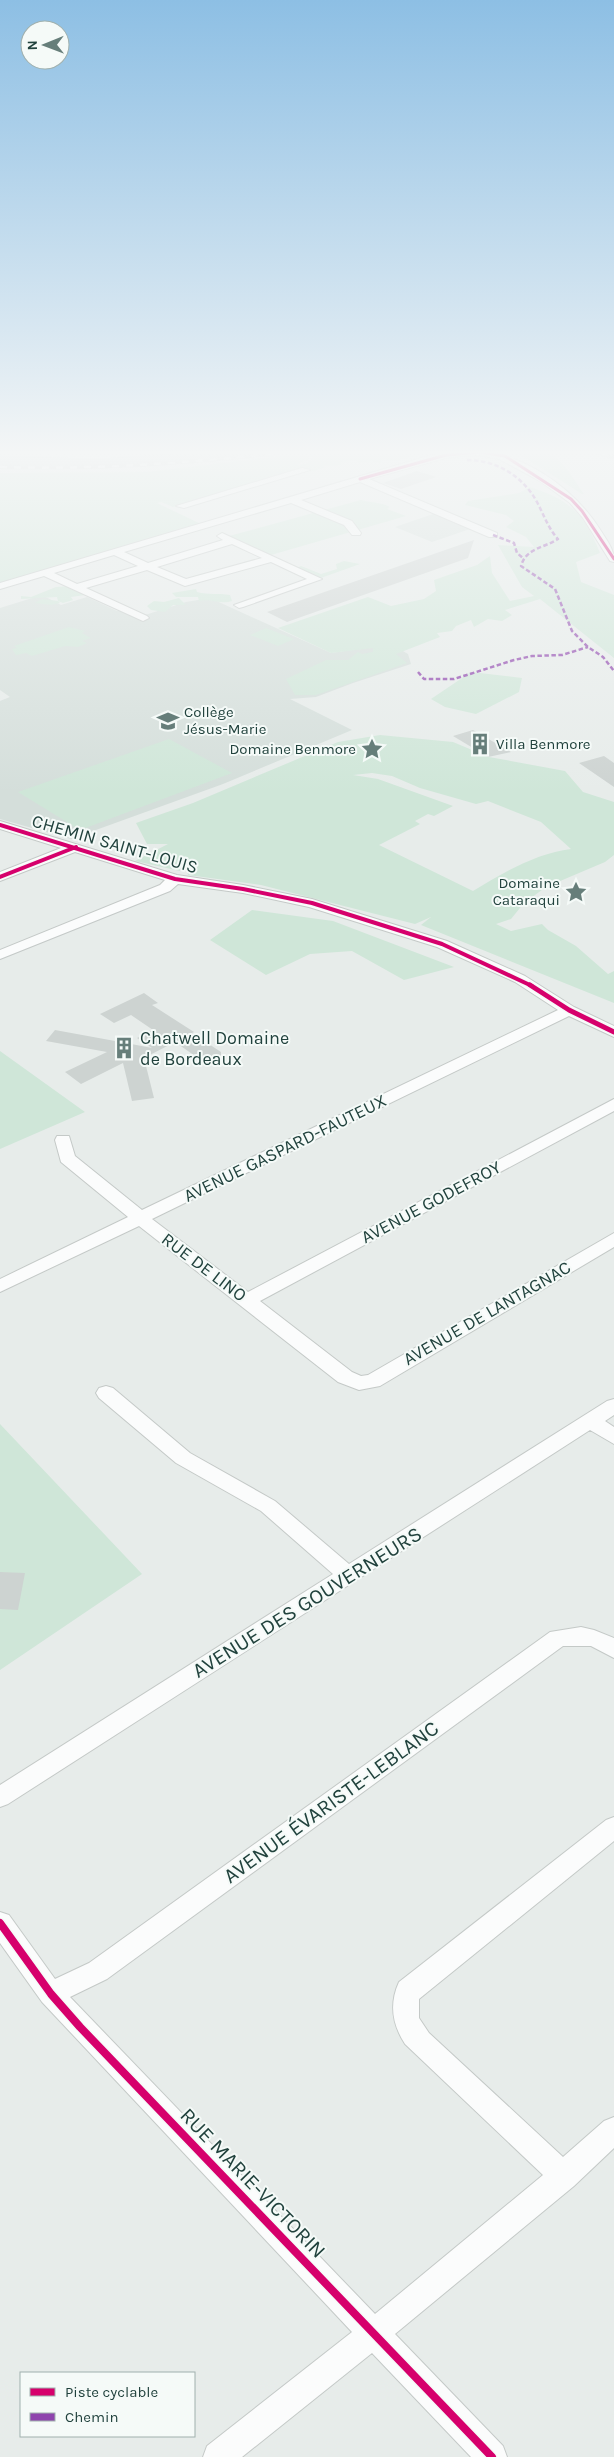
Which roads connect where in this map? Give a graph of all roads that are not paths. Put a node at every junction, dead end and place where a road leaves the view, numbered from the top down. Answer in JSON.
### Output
{"nodes":[{"id":1,"x":71,"y":565,"type":"edge"},
{"id":2,"x":145,"y":565,"type":"edge"},
{"id":3,"x":153,"y":565,"type":"edge"},
{"id":4,"x":250,"y":565,"type":"edge"},
{"id":5,"x":283,"y":565,"type":"edge"},
{"id":6,"x":148,"y":566,"type":"junction"},
{"id":7,"x":45,"y":572,"type":"junction"},
{"id":8,"x":0,"y":586,"type":"edge"},
{"id":9,"x":78,"y":587,"type":"junction"},
{"id":10,"x":239,"y":606,"type":"dead end"},
{"id":11,"x":143,"y":618,"type":"dead end"},
{"id":12,"x":0,"y":825,"type":"edge"},
{"id":13,"x":76,"y":847,"type":"junction"},
{"id":14,"x":0,"y":877,"type":"edge"},
{"id":15,"x":175,"y":879,"type":"junction"},
{"id":16,"x":0,"y":955,"type":"edge"},
{"id":17,"x":569,"y":1010,"type":"junction"},
{"id":18,"x":614,"y":1032,"type":"edge"},
{"id":19,"x":614,"y":1104,"type":"edge"},
{"id":20,"x":63,"y":1140,"type":"dead end"},
{"id":21,"x":140,"y":1218,"type":"junction"},
{"id":22,"x":614,"y":1239,"type":"edge"},
{"id":23,"x":0,"y":1286,"type":"edge"},
{"id":24,"x":248,"y":1300,"type":"junction"},
{"id":25,"x":359,"y":1383,"type":"joint"},
{"id":26,"x":106,"y":1393,"type":"dead end"},
{"id":27,"x":614,"y":1406,"type":"edge"},
{"id":28,"x":592,"y":1421,"type":"junction"},
{"id":29,"x":614,"y":1437,"type":"edge"},
{"id":30,"x":349,"y":1576,"type":"junction"},
{"id":31,"x":614,"y":1650,"type":"edge"},
{"id":32,"x":0,"y":1796,"type":"edge"},
{"id":33,"x":614,"y":1827,"type":"edge"},
{"id":34,"x":0,"y":1923,"type":"edge"},
{"id":35,"x":51,"y":1994,"type":"junction"},
{"id":36,"x":614,"y":2130,"type":"edge"},
{"id":37,"x":564,"y":2176,"type":"junction"},
{"id":38,"x":374,"y":2333,"type":"junction"},
{"id":39,"x":218,"y":2457,"type":"edge"},
{"id":40,"x":492,"y":2457,"type":"edge"}],
"edges":[{"from":1,"to":7,"type":"street"},
{"from":2,"to":6,"type":"street"},
{"from":3,"to":6,"type":"street"},
{"from":4,"to":6,"type":"street"},
{"from":5,"to":10,"type":"street"},
{"from":6,"to":9,"type":"street"},
{"from":7,"to":8,"type":"street"},
{"from":7,"to":9,"type":"street"},
{"from":9,"to":11,"type":"street"},
{"from":12,"to":13,"type":"street","name":"CHEMIN SAINT-LOUIS"},
{"from":13,"to":14,"type":"street"},
{"from":13,"to":15,"type":"street","name":"CHEMIN SAINT-LOUIS"},
{"from":15,"to":16,"type":"street"},
{"from":15,"to":17,"type":"street","name":"CHEMIN SAINT-LOUIS"},
{"from":17,"to":18,"type":"street","name":"CHEMIN SAINT-LOUIS"},
{"from":17,"to":21,"type":"street","name":"AVENUE GASPARD-FAUTEUX"},
{"from":19,"to":24,"type":"street","name":"AVENUE GODEFROY"},
{"from":20,"to":21,"type":"street","name":"RUE DE LINO"},
{"from":21,"to":23,"type":"street","name":"AVENUE GASPARD-FAUTEUX"},
{"from":21,"to":24,"type":"street","name":"RUE DE LINO"},
{"from":22,"to":25,"type":"street","name":"AVENUE DE LANTAGNAC"},
{"from":24,"to":25,"type":"street","name":"RUE DE LINO"},
{"from":26,"to":30,"type":"street"},
{"from":27,"to":28,"type":"street","name":"AVENUE DES GOUVERNEURS"},
{"from":28,"to":29,"type":"street"},
{"from":28,"to":30,"type":"street","name":"AVENUE DES GOUVERNEURS"},
{"from":30,"to":32,"type":"street","name":"AVENUE DES GOUVERNEURS"},
{"from":31,"to":35,"type":"street","name":"AVENUE ÉVARISTE-LEBLANC"},
{"from":33,"to":37,"type":"street"},
{"from":34,"to":35,"type":"street","name":"RUE MARIE-VICTORIN"},
{"from":35,"to":38,"type":"street","name":"RUE MARIE-VICTORIN"},
{"from":36,"to":37,"type":"street"},
{"from":37,"to":38,"type":"street"},
{"from":38,"to":39,"type":"street"},
{"from":38,"to":40,"type":"street","name":"RUE MARIE-VICTORIN"}]}
